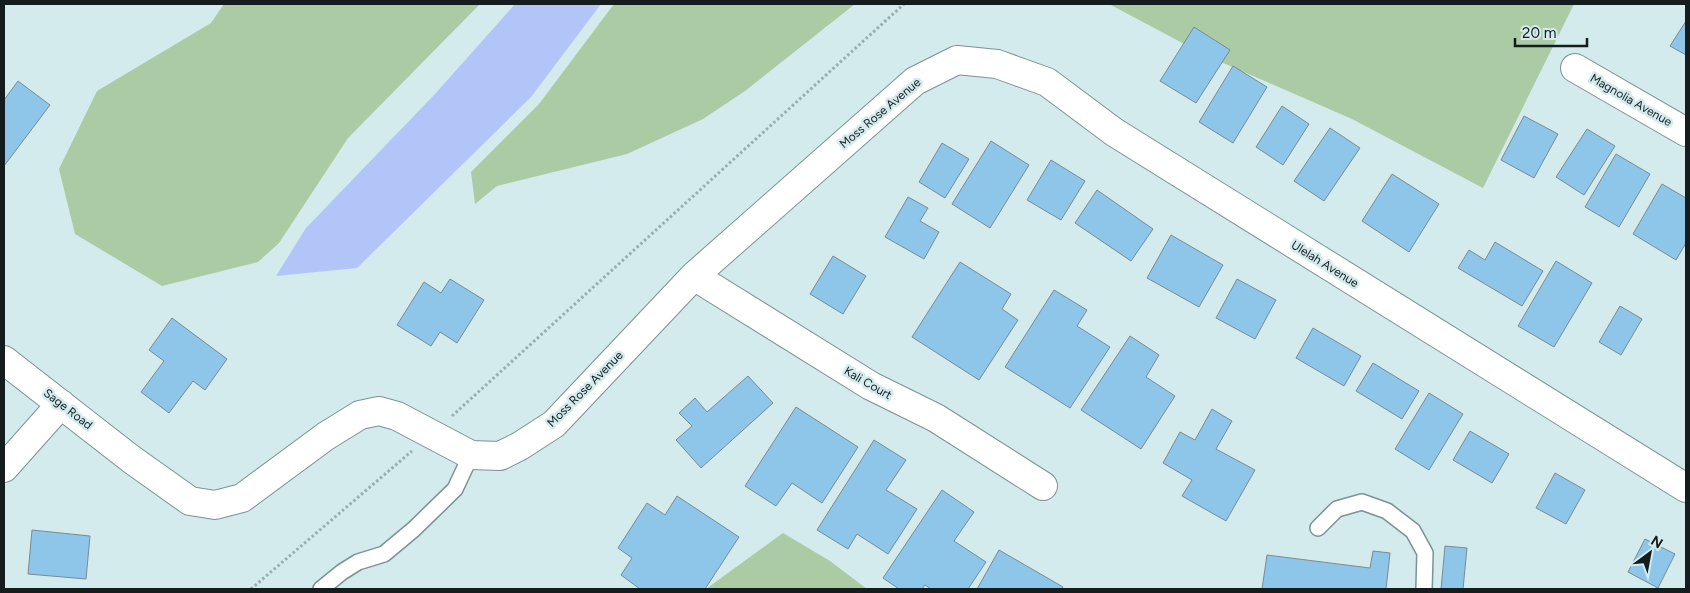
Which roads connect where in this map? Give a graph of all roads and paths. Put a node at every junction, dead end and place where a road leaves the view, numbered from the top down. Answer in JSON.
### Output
{"nodes":[{"id":1,"x":904,"y":4,"type":"edge"},
{"id":2,"x":957,"y":60,"type":"joint"},
{"id":3,"x":1575,"y":68,"type":"dead end"},
{"id":4,"x":1686,"y":132,"type":"edge"},
{"id":5,"x":694,"y":276,"type":"junction"},
{"id":6,"x":4,"y":360,"type":"edge"},
{"id":7,"x":61,"y":404,"type":"junction"},
{"id":8,"x":432,"y":434,"type":"junction"},
{"id":9,"x":471,"y":455,"type":"junction"},
{"id":10,"x":131,"y":459,"type":"joint"},
{"id":11,"x":4,"y":468,"type":"edge"},
{"id":12,"x":1043,"y":486,"type":"dead end"},
{"id":13,"x":1686,"y":488,"type":"edge"},
{"id":14,"x":1318,"y":528,"type":"dead end"},
{"id":15,"x":251,"y":589,"type":"edge"},
{"id":16,"x":321,"y":589,"type":"edge"},
{"id":17,"x":1424,"y":589,"type":"edge"}],
"edges":[{"from":1,"to":8,"type":"path"},
{"from":2,"to":5,"type":"street","name":"Moss Rose Avenue"},
{"from":2,"to":13,"type":"street","name":"Ulelah Avenue"},
{"from":3,"to":4,"type":"street","name":"Magnolia Avenue"},
{"from":5,"to":9,"type":"street","name":"Moss Rose Avenue"},
{"from":5,"to":12,"type":"street","name":"Kali Court"},
{"from":6,"to":7,"type":"street","name":"Sage Road"},
{"from":7,"to":10,"type":"street","name":"Sage Road"},
{"from":7,"to":11,"type":"street"},
{"from":8,"to":9,"type":"street","name":"Moss Rose Avenue"},
{"from":8,"to":10,"type":"street","name":"Moss Rose Avenue"},
{"from":8,"to":15,"type":"path"},
{"from":9,"to":16,"type":"lane"},
{"from":14,"to":17,"type":"lane"}]}
